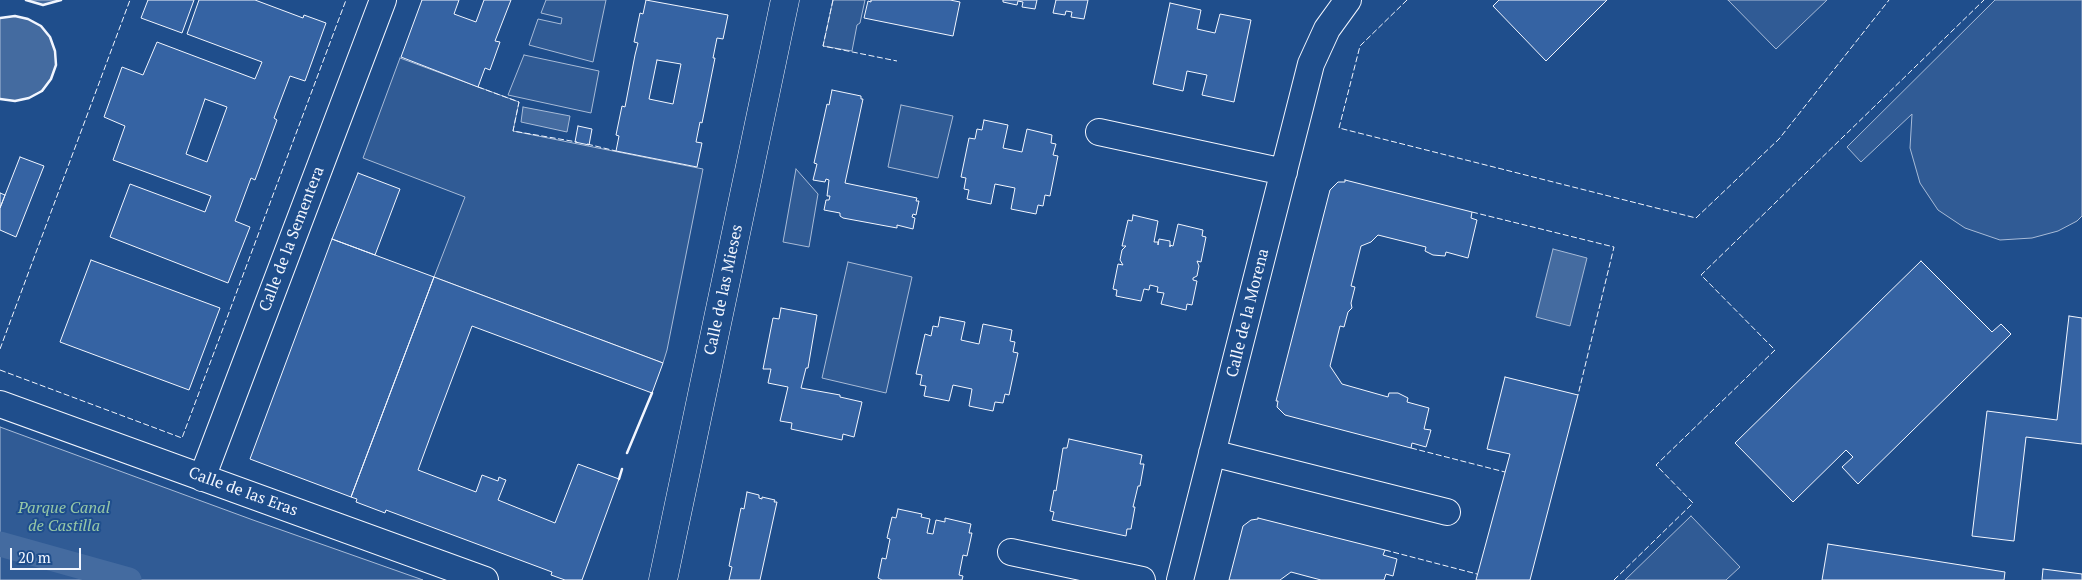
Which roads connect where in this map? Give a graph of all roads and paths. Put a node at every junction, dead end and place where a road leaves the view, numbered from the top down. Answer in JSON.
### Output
{"nodes":[{"id":1,"x":383,"y":0,"type":"edge"},
{"id":2,"x":785,"y":0,"type":"edge"},
{"id":3,"x":1348,"y":0,"type":"edge"},
{"id":4,"x":1099,"y":132,"type":"dead end"},
{"id":5,"x":1284,"y":172,"type":"junction"},
{"id":6,"x":0,"y":404,"type":"edge"},
{"id":7,"x":1212,"y":453,"type":"junction"},
{"id":8,"x":202,"y":478,"type":"junction"},
{"id":9,"x":1447,"y":512,"type":"dead end"},
{"id":10,"x":1011,"y":552,"type":"dead end"},
{"id":11,"x":485,"y":580,"type":"edge"},
{"id":12,"x":663,"y":580,"type":"edge"},
{"id":13,"x":1142,"y":580,"type":"edge"},
{"id":14,"x":1180,"y":580,"type":"edge"}],
"edges":[{"from":1,"to":8,"type":"street","name":"Calle de la Sementera"},
{"from":2,"to":12,"type":"main road","name":"Calle de las Mieses"},
{"from":3,"to":5,"type":"street","name":"Calle de la Morena"},
{"from":4,"to":5,"type":"street"},
{"from":5,"to":7,"type":"street","name":"Calle de la Morena"},
{"from":6,"to":8,"type":"street","name":"Calle de las Eras"},
{"from":7,"to":9,"type":"street"},
{"from":7,"to":14,"type":"street","name":"Calle de la Morena"},
{"from":8,"to":11,"type":"street","name":"Calle de las Eras"},
{"from":10,"to":13,"type":"street"}]}
